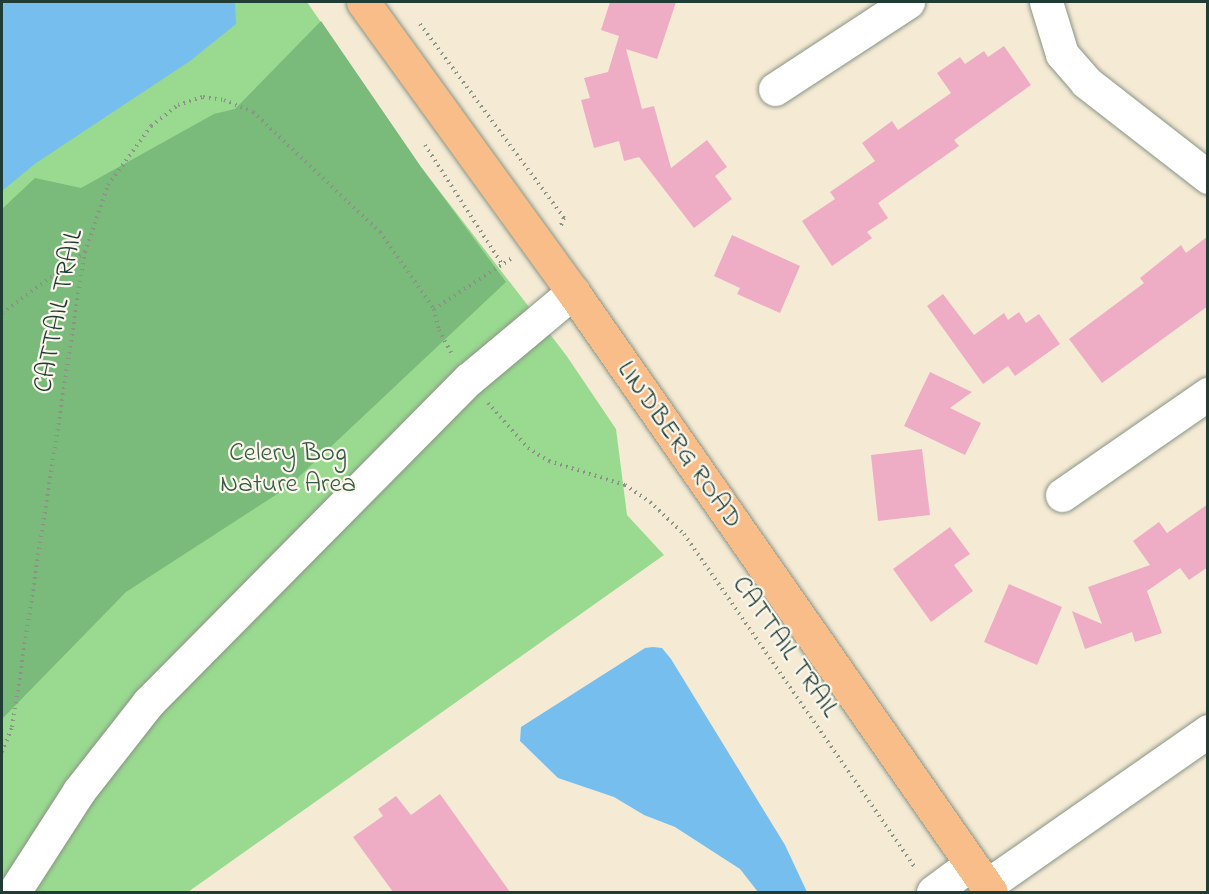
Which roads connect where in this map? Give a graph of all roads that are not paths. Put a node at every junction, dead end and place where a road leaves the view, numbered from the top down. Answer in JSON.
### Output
{"nodes":[{"id":1,"x":363,"y":2,"type":"edge"},
{"id":2,"x":908,"y":2,"type":"edge"},
{"id":3,"x":1046,"y":2,"type":"edge"},
{"id":4,"x":775,"y":89,"type":"dead end"},
{"id":5,"x":1208,"y":177,"type":"edge"},
{"id":6,"x":573,"y":292,"type":"junction"},
{"id":7,"x":1208,"y":394,"type":"edge"},
{"id":8,"x":1062,"y":495,"type":"dead end"},
{"id":9,"x":1208,"y":731,"type":"edge"},
{"id":10,"x":983,"y":881,"type":"edge"},
{"id":11,"x":927,"y":884,"type":"edge"},
{"id":12,"x":14,"y":892,"type":"edge"}],
"edges":[{"from":1,"to":6,"type":"main road","name":"LINDBERG ROAD"},
{"from":2,"to":4,"type":"street"},
{"from":3,"to":5,"type":"street"},
{"from":6,"to":10,"type":"main road","name":"LINDBERG ROAD"},
{"from":6,"to":12,"type":"street"},
{"from":7,"to":8,"type":"street"},
{"from":9,"to":10,"type":"street"},
{"from":10,"to":11,"type":"street"}]}
